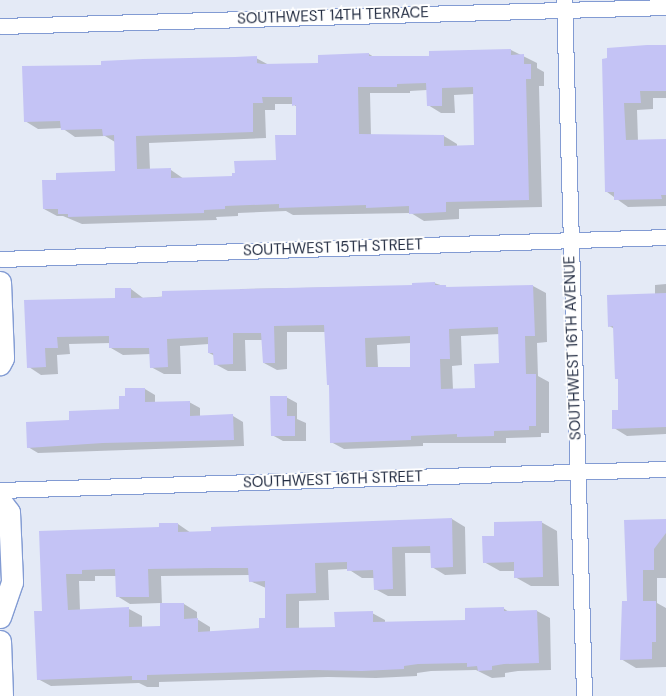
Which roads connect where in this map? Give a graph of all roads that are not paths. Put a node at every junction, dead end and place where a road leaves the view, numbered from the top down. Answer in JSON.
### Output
{"nodes":[{"id":1,"x":564,"y":5,"type":"edge"},
{"id":2,"x":666,"y":6,"type":"edge"},
{"id":3,"x":0,"y":26,"type":"edge"},
{"id":4,"x":666,"y":238,"type":"edge"},
{"id":5,"x":570,"y":241,"type":"junction"},
{"id":6,"x":0,"y":259,"type":"edge"},
{"id":7,"x":0,"y":282,"type":"edge"},
{"id":8,"x":0,"y":364,"type":"edge"},
{"id":9,"x":666,"y":470,"type":"edge"},
{"id":10,"x":577,"y":472,"type":"junction"},
{"id":11,"x":0,"y":490,"type":"edge"},
{"id":12,"x":0,"y":500,"type":"edge"},
{"id":13,"x":0,"y":617,"type":"edge"},
{"id":14,"x":0,"y":641,"type":"edge"},
{"id":15,"x":2,"y":696,"type":"edge"},
{"id":16,"x":584,"y":696,"type":"edge"}],
"edges":[{"from":1,"to":2,"type":"street","name":"SOUTHWEST 14TH TERRACE"},
{"from":1,"to":3,"type":"street","name":"SOUTHWEST 14TH TERRACE"},
{"from":1,"to":5,"type":"street","name":"SOUTHWEST 16TH AVENUE"},
{"from":4,"to":5,"type":"street","name":"SOUTHWEST 15TH STREET"},
{"from":5,"to":6,"type":"street","name":"SOUTHWEST 15TH STREET"},
{"from":5,"to":10,"type":"street","name":"SOUTHWEST 16TH AVENUE"},
{"from":7,"to":8,"type":"main road"},
{"from":9,"to":10,"type":"street","name":"SOUTHWEST 16TH STREET"},
{"from":10,"to":11,"type":"street","name":"SOUTHWEST 16TH STREET"},
{"from":10,"to":16,"type":"street","name":"SOUTHWEST 16TH AVENUE"},
{"from":12,"to":13,"type":"main road"},
{"from":14,"to":15,"type":"main road"}]}
